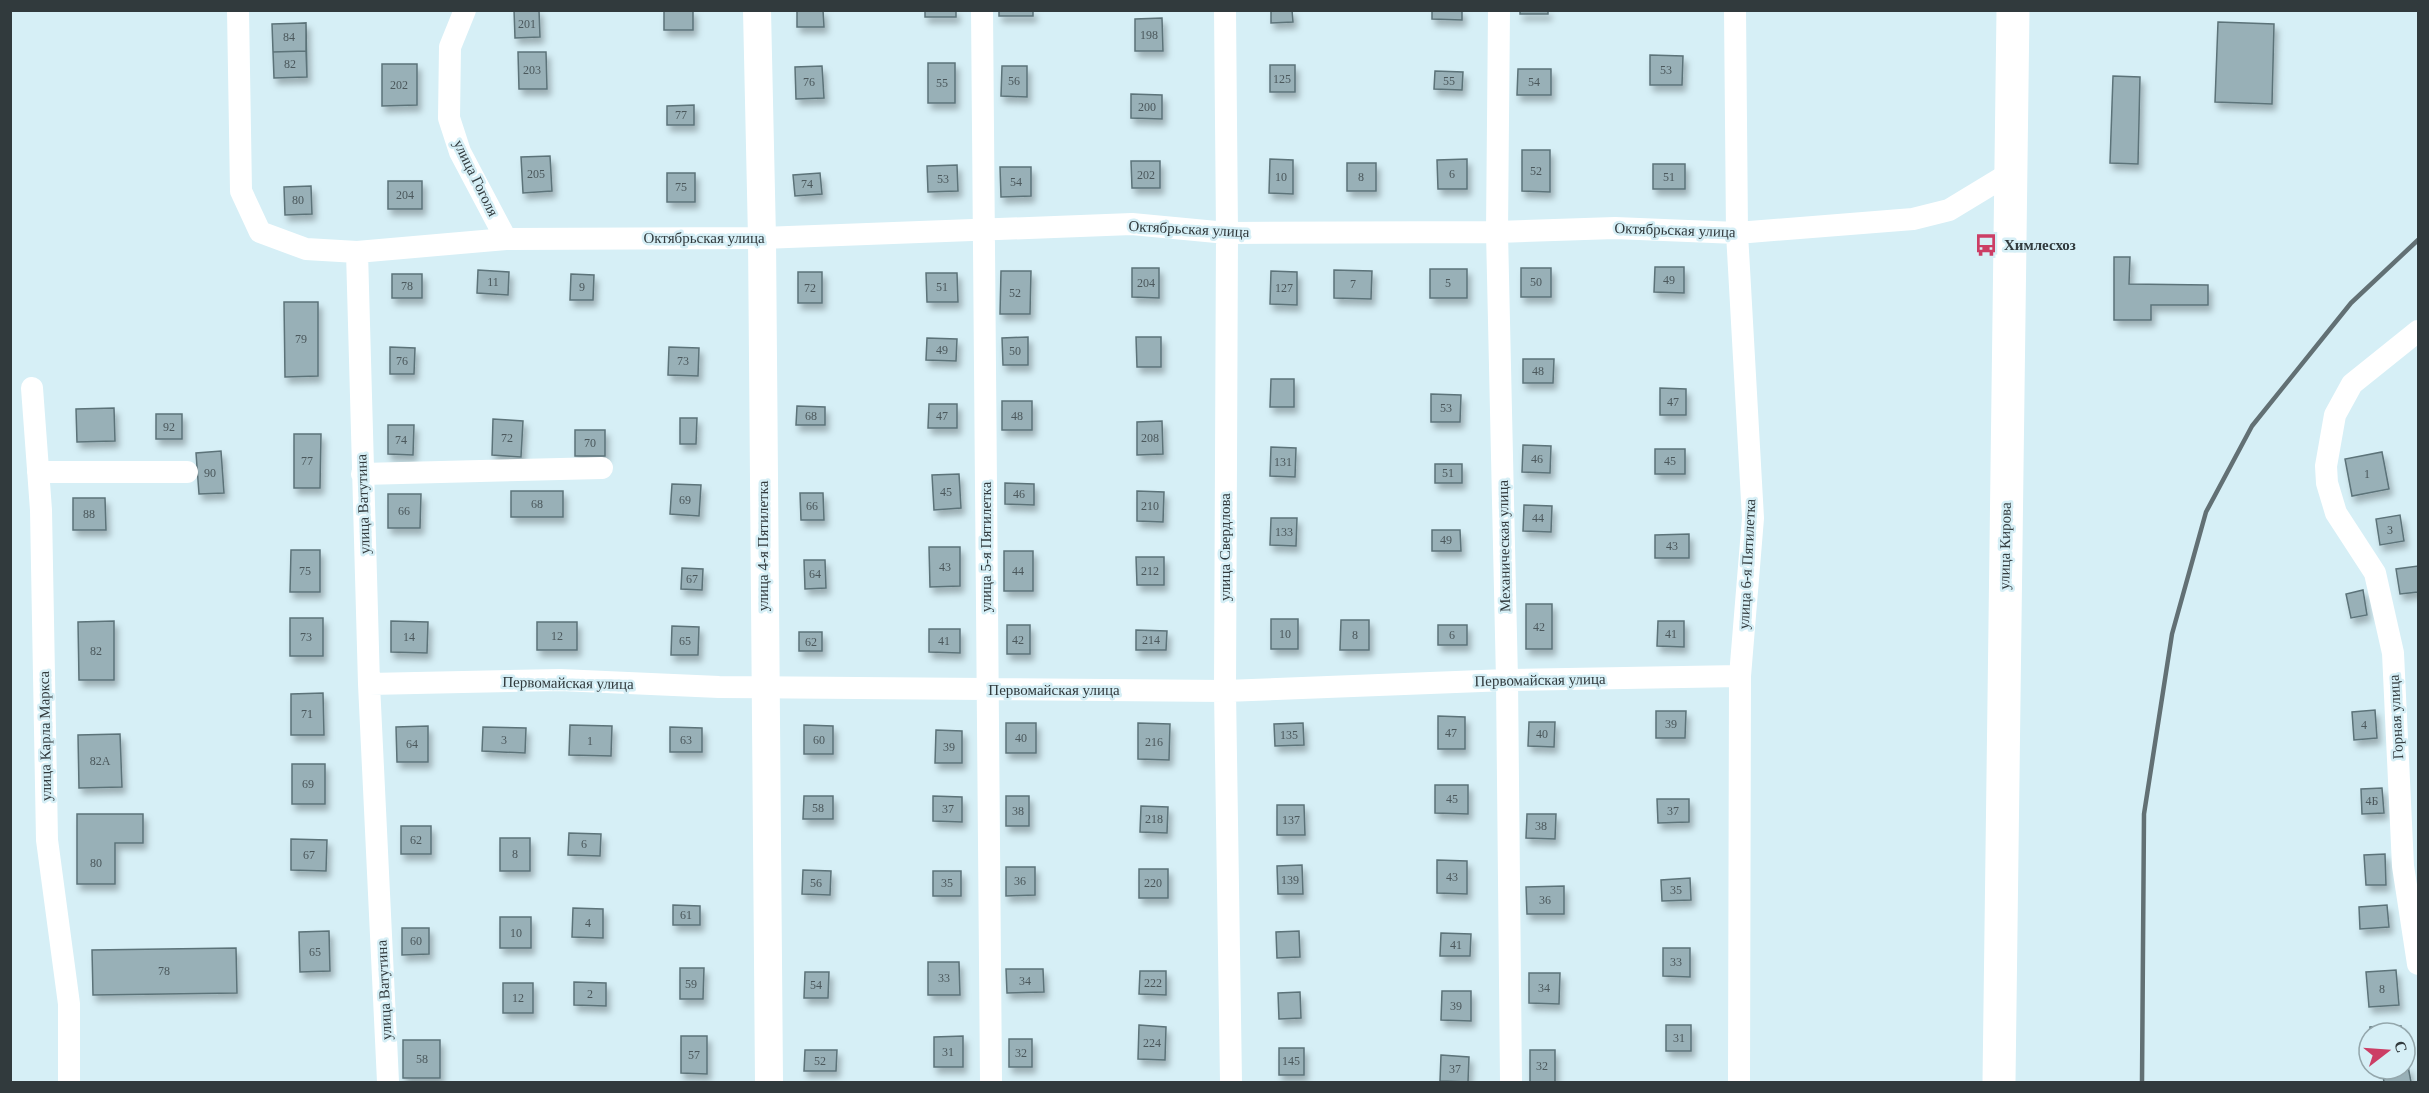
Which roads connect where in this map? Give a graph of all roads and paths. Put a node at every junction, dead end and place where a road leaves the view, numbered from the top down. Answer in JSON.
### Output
{"nodes":[{"id":1,"x":238,"y":10,"type":"edge"},
{"id":2,"x":465,"y":10,"type":"edge"},
{"id":3,"x":757,"y":10,"type":"edge"},
{"id":4,"x":982,"y":10,"type":"edge"},
{"id":5,"x":1225,"y":10,"type":"edge"},
{"id":6,"x":1499,"y":10,"type":"edge"},
{"id":7,"x":1735,"y":10,"type":"edge"},
{"id":8,"x":2013,"y":10,"type":"edge"},
{"id":9,"x":2010,"y":173,"type":"junction"},
{"id":10,"x":983,"y":229,"type":"junction"},
{"id":11,"x":1497,"y":232,"type":"junction"},
{"id":12,"x":1227,"y":233,"type":"junction"},
{"id":13,"x":1737,"y":233,"type":"junction"},
{"id":14,"x":762,"y":238,"type":"junction"},
{"id":15,"x":506,"y":239,"type":"junction"},
{"id":16,"x":357,"y":252,"type":"junction"},
{"id":17,"x":2418,"y":331,"type":"edge"},
{"id":18,"x":32,"y":388,"type":"dead end"},
{"id":19,"x":602,"y":468,"type":"dead end"},
{"id":20,"x":38,"y":472,"type":"junction"},
{"id":21,"x":187,"y":472,"type":"dead end"},
{"id":22,"x":362,"y":474,"type":"junction"},
{"id":23,"x":1740,"y":676,"type":"junction"},
{"id":24,"x":1507,"y":680,"type":"junction"},
{"id":25,"x":369,"y":684,"type":"junction"},
{"id":26,"x":764,"y":686,"type":"junction"},
{"id":27,"x":987,"y":690,"type":"junction"},
{"id":28,"x":1225,"y":691,"type":"junction"},
{"id":29,"x":2418,"y":964,"type":"edge"},
{"id":30,"x":69,"y":1083,"type":"edge"},
{"id":31,"x":388,"y":1083,"type":"edge"},
{"id":32,"x":769,"y":1083,"type":"edge"},
{"id":33,"x":991,"y":1083,"type":"edge"},
{"id":34,"x":1231,"y":1083,"type":"edge"},
{"id":35,"x":1511,"y":1083,"type":"edge"},
{"id":36,"x":1738,"y":1083,"type":"edge"},
{"id":37,"x":1999,"y":1083,"type":"edge"}],
"edges":[{"from":1,"to":16,"type":"street"},
{"from":2,"to":15,"type":"street","name":"улица Гоголя"},
{"from":3,"to":14,"type":"street","name":"улица 4-я Пятилетка"},
{"from":4,"to":10,"type":"street","name":"улица 5-я Пятилетка"},
{"from":5,"to":12,"type":"street","name":"улица Свердлова"},
{"from":6,"to":11,"type":"street","name":"Механическая улица"},
{"from":7,"to":13,"type":"street","name":"улица 6-я Пятилетка"},
{"from":8,"to":9,"type":"main road","name":"улица Кирова"},
{"from":9,"to":13,"type":"street","name":"Октябрьская улица"},
{"from":9,"to":37,"type":"main road","name":"улица Кирова"},
{"from":10,"to":12,"type":"street","name":"Октябрьская улица"},
{"from":10,"to":14,"type":"street","name":"Октябрьская улица"},
{"from":10,"to":27,"type":"street","name":"улица 5-я Пятилетка"},
{"from":11,"to":12,"type":"street","name":"Октябрьская улица"},
{"from":11,"to":13,"type":"street","name":"Октябрьская улица"},
{"from":11,"to":24,"type":"street","name":"Механическая улица"},
{"from":12,"to":28,"type":"street","name":"улица Свердлова"},
{"from":13,"to":23,"type":"street","name":"улица 6-я Пятилетка"},
{"from":14,"to":15,"type":"street","name":"Октябрьская улица"},
{"from":14,"to":26,"type":"street","name":"улица 4-я Пятилетка"},
{"from":15,"to":16,"type":"street","name":"Октябрьская улица"},
{"from":16,"to":22,"type":"street","name":"улица Ватутина"},
{"from":17,"to":29,"type":"street","name":"Горная улица"},
{"from":18,"to":20,"type":"street","name":"улица Карла Маркса"},
{"from":19,"to":22,"type":"street"},
{"from":20,"to":21,"type":"street"},
{"from":20,"to":30,"type":"street","name":"улица Карла Маркса"},
{"from":22,"to":25,"type":"street","name":"улица Ватутина"},
{"from":23,"to":24,"type":"street","name":"Первомайская улица"},
{"from":23,"to":36,"type":"street","name":"улица 6-я Пятилетка"},
{"from":24,"to":28,"type":"street","name":"Первомайская улица"},
{"from":24,"to":35,"type":"street","name":"Механическая улица"},
{"from":25,"to":26,"type":"street","name":"Первомайская улица"},
{"from":25,"to":31,"type":"street","name":"улица Ватутина"},
{"from":26,"to":27,"type":"street","name":"Первомайская улица"},
{"from":26,"to":32,"type":"street","name":"улица 4-я Пятилетка"},
{"from":27,"to":28,"type":"street","name":"Первомайская улица"},
{"from":27,"to":33,"type":"street","name":"улица 5-я Пятилетка"},
{"from":28,"to":34,"type":"street","name":"улица Свердлова"}]}
